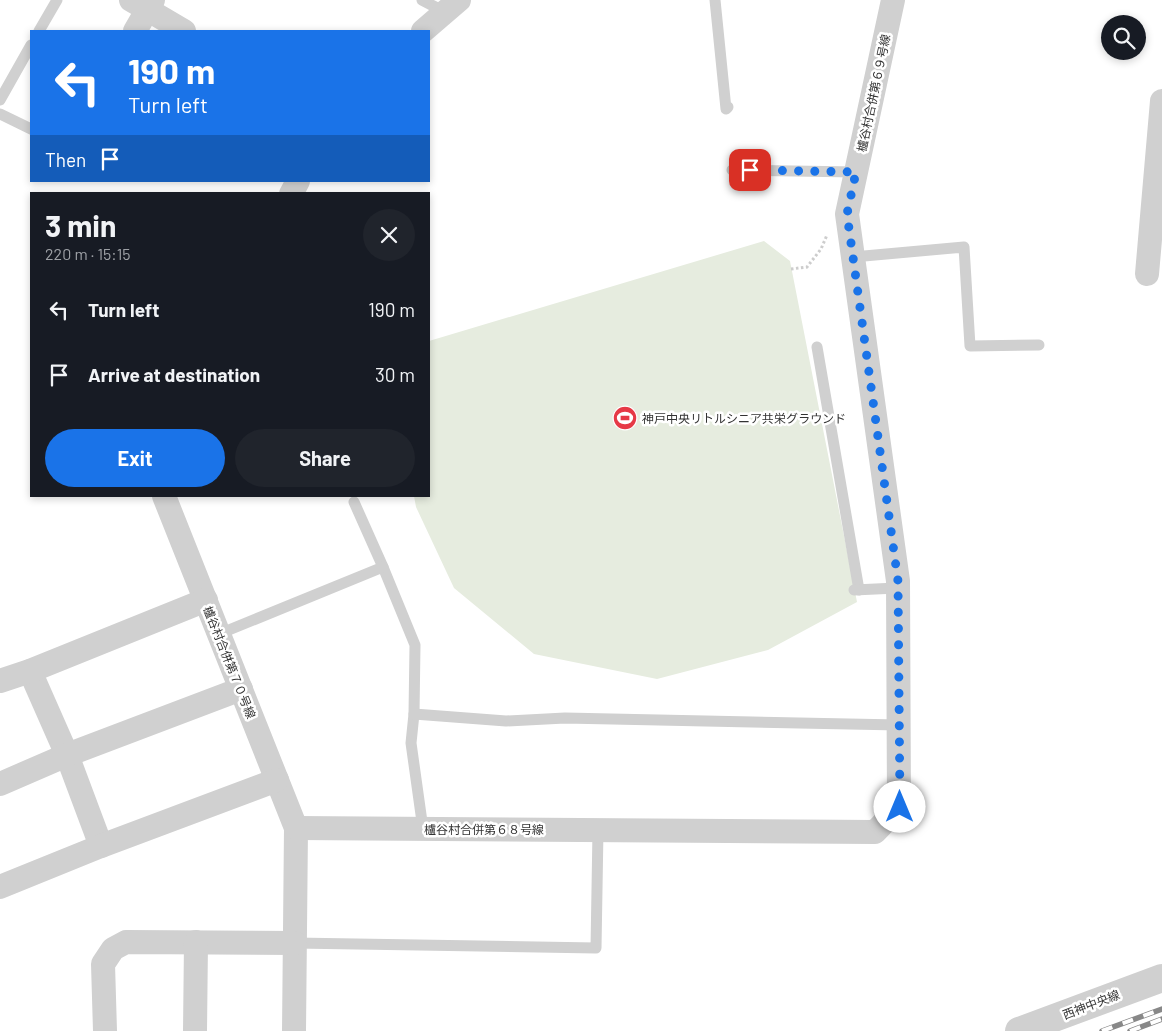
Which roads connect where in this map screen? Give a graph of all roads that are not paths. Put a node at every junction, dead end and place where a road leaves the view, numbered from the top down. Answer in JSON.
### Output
{"nodes":[{"id":1,"x":57,"y":0,"type":"edge"},
{"id":2,"x":422,"y":0,"type":"edge"},
{"id":3,"x":715,"y":0,"type":"edge"},
{"id":4,"x":893,"y":0,"type":"edge"},
{"id":5,"x":144,"y":3,"type":"edge"},
{"id":6,"x":452,"y":6,"type":"edge"},
{"id":7,"x":40,"y":30,"type":"edge"},
{"id":8,"x":135,"y":30,"type":"edge"},
{"id":9,"x":183,"y":30,"type":"edge"},
{"id":10,"x":424,"y":30,"type":"edge"},
{"id":11,"x":30,"y":47,"type":"edge"},
{"id":12,"x":0,"y":100,"type":"edge"},
{"id":13,"x":1162,"y":101,"type":"edge"},
{"id":14,"x":728,"y":107,"type":"dead end"},
{"id":15,"x":0,"y":114,"type":"edge"},
{"id":16,"x":30,"y":129,"type":"edge"},
{"id":17,"x":732,"y":170,"type":"dead end"},
{"id":18,"x":856,"y":172,"type":"junction"},
{"id":19,"x":853,"y":257,"type":"junction"},
{"id":20,"x":1147,"y":274,"type":"dead end"},
{"id":21,"x":1039,"y":345,"type":"dead end"},
{"id":22,"x":817,"y":346,"type":"dead end"},
{"id":23,"x":164,"y":497,"type":"edge"},
{"id":24,"x":354,"y":502,"type":"dead end"},
{"id":25,"x":383,"y":568,"type":"junction"},
{"id":26,"x":898,"y":588,"type":"junction"},
{"id":27,"x":206,"y":600,"type":"junction"},
{"id":28,"x":219,"y":634,"type":"junction"},
{"id":29,"x":30,"y":671,"type":"junction"},
{"id":30,"x":0,"y":681,"type":"edge"},
{"id":31,"x":241,"y":689,"type":"junction"},
{"id":32,"x":414,"y":714,"type":"junction"},
{"id":33,"x":899,"y":725,"type":"junction"},
{"id":34,"x":67,"y":755,"type":"junction"},
{"id":35,"x":277,"y":780,"type":"junction"},
{"id":36,"x":0,"y":784,"type":"edge"},
{"id":37,"x":296,"y":828,"type":"junction"},
{"id":38,"x":423,"y":829,"type":"junction"},
{"id":39,"x":598,"y":830,"type":"junction"},
{"id":40,"x":875,"y":832,"type":"joint"},
{"id":41,"x":101,"y":846,"type":"junction"},
{"id":42,"x":0,"y":887,"type":"edge"},
{"id":43,"x":196,"y":942,"type":"junction"},
{"id":44,"x":295,"y":943,"type":"junction"},
{"id":45,"x":1162,"y":978,"type":"edge"},
{"id":46,"x":105,"y":1031,"type":"edge"},
{"id":47,"x":195,"y":1031,"type":"edge"},
{"id":48,"x":294,"y":1031,"type":"edge"},
{"id":49,"x":1020,"y":1031,"type":"edge"}],
"edges":[{"from":1,"to":7,"type":"lane"},
{"from":2,"to":6,"type":"lane"},
{"from":3,"to":14,"type":"lane"},
{"from":4,"to":18,"type":"street","name":"櫨谷村合併第６９号線"},
{"from":5,"to":8,"type":"street"},
{"from":5,"to":9,"type":"street"},
{"from":6,"to":10,"type":"street"},
{"from":11,"to":12,"type":"lane"},
{"from":13,"to":20,"type":"street"},
{"from":15,"to":16,"type":"lane"},
{"from":17,"to":18,"type":"lane"},
{"from":18,"to":19,"type":"street","name":"櫨谷村合併第６９号線"},
{"from":19,"to":21,"type":"lane"},
{"from":19,"to":26,"type":"street","name":"櫨谷村合併第６９号線"},
{"from":22,"to":26,"type":"lane"},
{"from":23,"to":27,"type":"street","name":"櫨谷村合併第７０号線"},
{"from":24,"to":25,"type":"lane"},
{"from":25,"to":28,"type":"lane"},
{"from":25,"to":32,"type":"lane"},
{"from":26,"to":33,"type":"street","name":"櫨谷村合併第６９号線"},
{"from":27,"to":28,"type":"street","name":"櫨谷村合併第７０号線"},
{"from":27,"to":29,"type":"street"},
{"from":28,"to":31,"type":"street","name":"櫨谷村合併第７０号線"},
{"from":29,"to":30,"type":"street"},
{"from":29,"to":34,"type":"street"},
{"from":31,"to":34,"type":"street"},
{"from":31,"to":35,"type":"street","name":"櫨谷村合併第７０号線"},
{"from":32,"to":33,"type":"lane"},
{"from":32,"to":38,"type":"lane"},
{"from":33,"to":40,"type":"street","name":"櫨谷村合併第６９号線"},
{"from":34,"to":36,"type":"street"},
{"from":34,"to":41,"type":"street"},
{"from":35,"to":37,"type":"street","name":"櫨谷村合併第７０号線"},
{"from":35,"to":41,"type":"street"},
{"from":37,"to":38,"type":"street","name":"櫨谷村合併第６８号線"},
{"from":37,"to":44,"type":"street"},
{"from":38,"to":39,"type":"street","name":"櫨谷村合併第６８号線"},
{"from":39,"to":40,"type":"street","name":"櫨谷村合併第６８号線"},
{"from":39,"to":44,"type":"lane"},
{"from":41,"to":42,"type":"street"},
{"from":43,"to":44,"type":"street"},
{"from":43,"to":46,"type":"street"},
{"from":43,"to":47,"type":"street"},
{"from":44,"to":48,"type":"street"},
{"from":45,"to":49,"type":"street","name":"西神中央線"}]}
